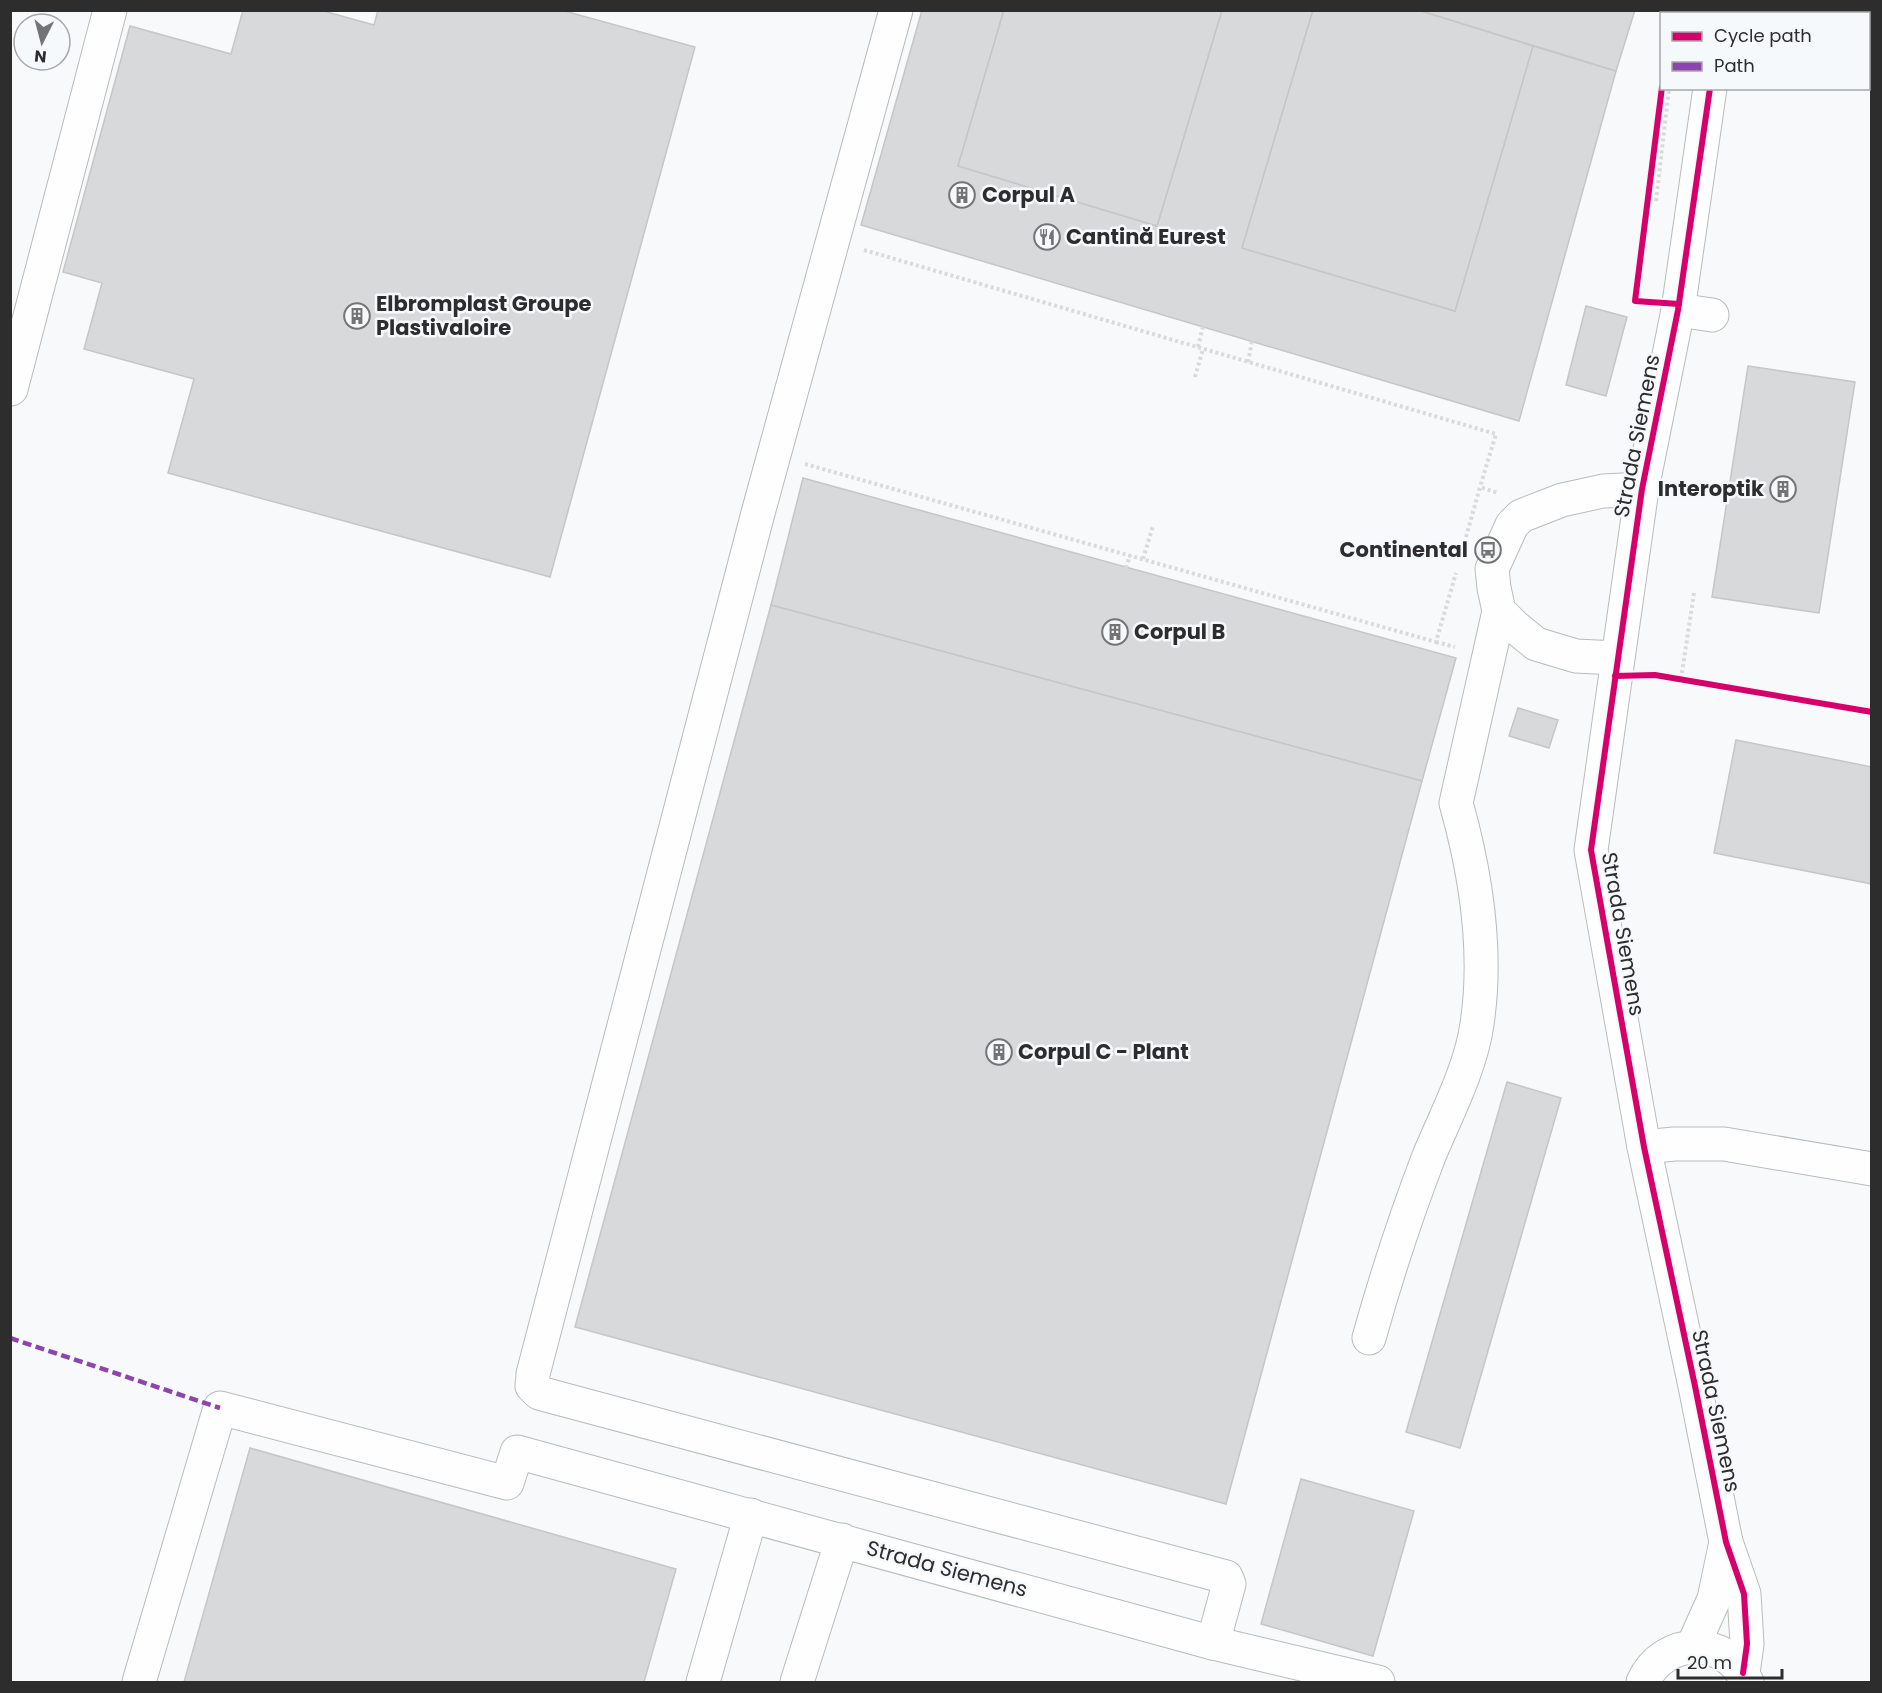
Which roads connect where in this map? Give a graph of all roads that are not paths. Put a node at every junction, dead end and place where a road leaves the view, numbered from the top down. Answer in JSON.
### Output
{"nodes":[{"id":1,"x":110,"y":10,"type":"edge"},
{"id":2,"x":896,"y":10,"type":"edge"},
{"id":3,"x":1710,"y":90,"type":"edge"},
{"id":4,"x":1678,"y":310,"type":"junction"},
{"id":5,"x":1712,"y":315,"type":"dead end"},
{"id":6,"x":11,"y":389,"type":"edge"},
{"id":7,"x":1642,"y":489,"type":"junction"},
{"id":8,"x":1506,"y":619,"type":"junction"},
{"id":9,"x":1616,"y":667,"type":"junction"},
{"id":10,"x":1644,"y":1148,"type":"junction"},
{"id":11,"x":1872,"y":1169,"type":"edge"},
{"id":12,"x":1369,"y":1338,"type":"dead end"},
{"id":13,"x":751,"y":1515,"type":"junction"},
{"id":14,"x":842,"y":1540,"type":"junction"},
{"id":15,"x":1726,"y":1542,"type":"junction"},
{"id":16,"x":1213,"y":1643,"type":"junction"},
{"id":17,"x":1693,"y":1646,"type":"junction"},
{"id":18,"x":1745,"y":1678,"type":"edge"},
{"id":19,"x":139,"y":1683,"type":"edge"},
{"id":20,"x":703,"y":1683,"type":"edge"},
{"id":21,"x":797,"y":1683,"type":"edge"},
{"id":22,"x":1378,"y":1683,"type":"edge"},
{"id":23,"x":1643,"y":1683,"type":"edge"}],
"edges":[{"from":1,"to":6,"type":"street"},
{"from":2,"to":16,"type":"street"},
{"from":3,"to":4,"type":"street","name":"Strada Siemens"},
{"from":4,"to":5,"type":"street"},
{"from":4,"to":7,"type":"street","name":"Strada Siemens"},
{"from":7,"to":8,"type":"street"},
{"from":7,"to":9,"type":"street","name":"Strada Siemens"},
{"from":8,"to":9,"type":"street"},
{"from":8,"to":12,"type":"street"},
{"from":9,"to":10,"type":"street","name":"Strada Siemens"},
{"from":10,"to":11,"type":"street"},
{"from":10,"to":15,"type":"street","name":"Strada Siemens"},
{"from":13,"to":14,"type":"street","name":"Strada Siemens"},
{"from":13,"to":19,"type":"street","name":"Strada Siemens"},
{"from":13,"to":20,"type":"street"},
{"from":14,"to":16,"type":"street","name":"Strada Siemens"},
{"from":14,"to":21,"type":"street"},
{"from":15,"to":17,"type":"street","name":"Strada Siemens"},
{"from":15,"to":18,"type":"street","name":"Strada Siemens"},
{"from":16,"to":22,"type":"street","name":"Strada Siemens"},
{"from":17,"to":18,"type":"street"},
{"from":17,"to":23,"type":"street"}]}
